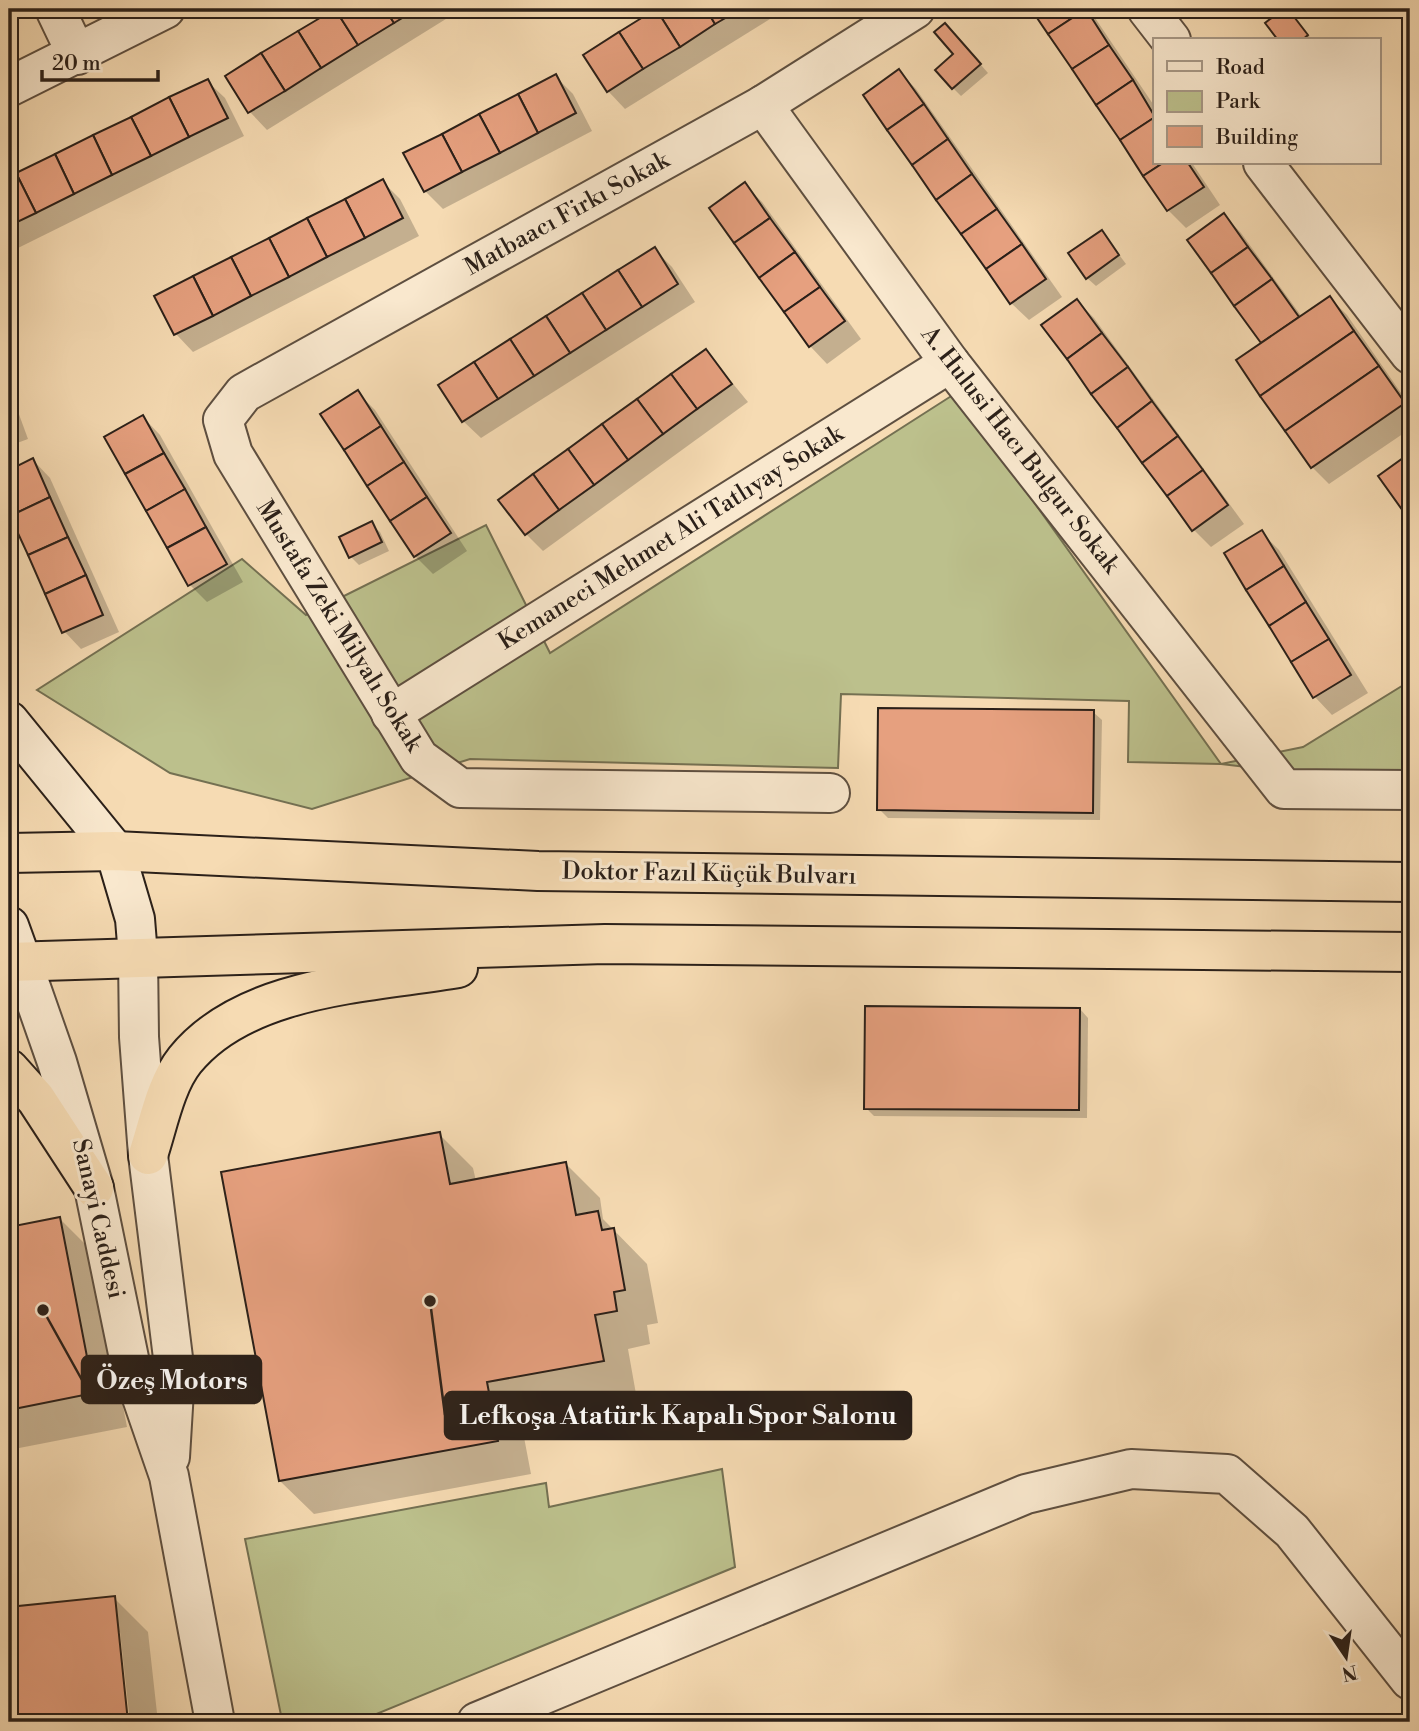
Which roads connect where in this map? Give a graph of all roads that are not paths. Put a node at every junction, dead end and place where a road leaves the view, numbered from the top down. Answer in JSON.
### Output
{"nodes":[{"id":1,"x":55,"y":9,"type":"edge"},
{"id":2,"x":165,"y":9,"type":"edge"},
{"id":3,"x":915,"y":9,"type":"edge"},
{"id":4,"x":1147,"y":9,"type":"edge"},
{"id":5,"x":1169,"y":38,"type":"edge"},
{"id":6,"x":77,"y":55,"type":"junction"},
{"id":7,"x":9,"y":87,"type":"edge"},
{"id":8,"x":763,"y":105,"type":"junction"},
{"id":9,"x":1264,"y":164,"type":"edge"},
{"id":10,"x":1410,"y":354,"type":"edge"},
{"id":11,"x":950,"y":363,"type":"junction"},
{"id":12,"x":223,"y":420,"type":"joint"},
{"id":13,"x":391,"y":714,"type":"junction"},
{"id":14,"x":9,"y":721,"type":"edge"},
{"id":15,"x":1410,"y":790,"type":"edge"},
{"id":16,"x":830,"y":793,"type":"dead end"},
{"id":17,"x":115,"y":852,"type":"junction"},
{"id":18,"x":9,"y":853,"type":"edge"},
{"id":19,"x":1410,"y":882,"type":"edge"},
{"id":20,"x":9,"y":926,"type":"edge"},
{"id":21,"x":605,"y":944,"type":"junction"},
{"id":22,"x":1410,"y":952,"type":"edge"},
{"id":23,"x":138,"y":956,"type":"junction"},
{"id":24,"x":15,"y":962,"type":"edge"},
{"id":25,"x":9,"y":1069,"type":"edge"},
{"id":26,"x":148,"y":1155,"type":"junction"},
{"id":27,"x":94,"y":1188,"type":"junction"},
{"id":28,"x":169,"y":1476,"type":"junction"},
{"id":29,"x":1410,"y":1680,"type":"edge"},
{"id":30,"x":215,"y":1722,"type":"edge"},
{"id":31,"x":477,"y":1722,"type":"edge"}],
"edges":[{"from":1,"to":6,"type":"street"},
{"from":2,"to":6,"type":"street"},
{"from":3,"to":8,"type":"street","name":"Matbaacı Firkı Sokak"},
{"from":4,"to":5,"type":"street"},
{"from":6,"to":7,"type":"street"},
{"from":8,"to":11,"type":"street","name":"A. Hulusi Hacı Bulgur Sokak"},
{"from":8,"to":12,"type":"street","name":"Matbaacı Firkı Sokak"},
{"from":9,"to":10,"type":"street"},
{"from":11,"to":13,"type":"street","name":"Kemaneci Mehmet Ali Tatlıyay Sokak"},
{"from":11,"to":15,"type":"street","name":"A. Hulusi Hacı Bulgur Sokak"},
{"from":12,"to":13,"type":"street","name":"Mustafa Zeki Milyalı Sokak"},
{"from":13,"to":16,"type":"street","name":"Mustafa Zeki Milyalı Sokak"},
{"from":14,"to":17,"type":"street"},
{"from":17,"to":18,"type":"highway","name":"Doktor Fazıl Küçük Bulvarı"},
{"from":17,"to":19,"type":"highway","name":"Doktor Fazıl Küçük Bulvarı"},
{"from":17,"to":23,"type":"street","name":"Sanayi Caddesi"},
{"from":20,"to":24,"type":"street","name":"Sanayi Caddesi"},
{"from":21,"to":22,"type":"highway"},
{"from":21,"to":23,"type":"highway"},
{"from":21,"to":26,"type":"highway"},
{"from":23,"to":24,"type":"highway"},
{"from":23,"to":26,"type":"street","name":"Sanayi Caddesi"},
{"from":24,"to":27,"type":"street","name":"Sanayi Caddesi"},
{"from":25,"to":27,"type":"highway"},
{"from":26,"to":28,"type":"street","name":"Sanayi Caddesi"},
{"from":27,"to":28,"type":"street","name":"Sanayi Caddesi"},
{"from":28,"to":30,"type":"street","name":"Sanayi Caddesi"},
{"from":29,"to":31,"type":"street"}]}
